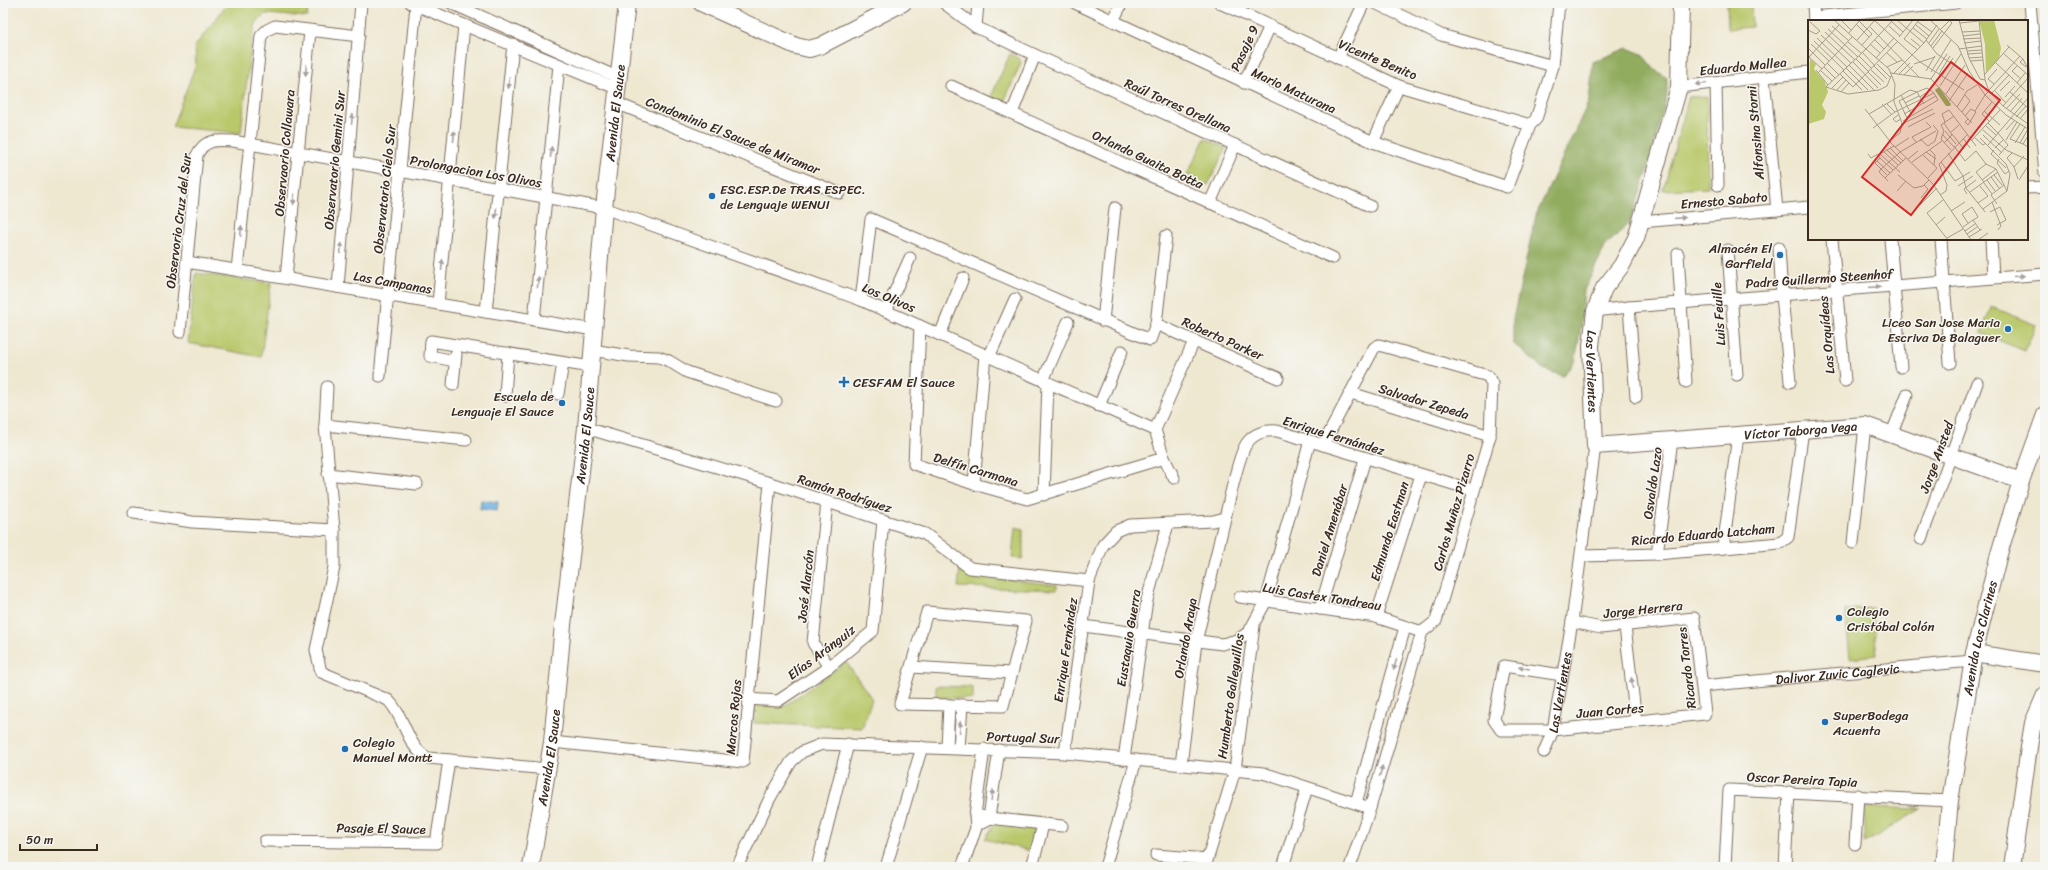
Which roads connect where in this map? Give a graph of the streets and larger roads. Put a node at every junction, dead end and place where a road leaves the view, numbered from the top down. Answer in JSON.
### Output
{"nodes":[{"id":1,"x":361,"y":3,"type":"edge"},
{"id":2,"x":451,"y":3,"type":"edge"},
{"id":3,"x":627,"y":3,"type":"edge"},
{"id":4,"x":701,"y":3,"type":"edge"},
{"id":5,"x":903,"y":3,"type":"edge"},
{"id":6,"x":944,"y":3,"type":"edge"},
{"id":7,"x":978,"y":3,"type":"edge"},
{"id":8,"x":1075,"y":3,"type":"edge"},
{"id":9,"x":1122,"y":3,"type":"edge"},
{"id":10,"x":1220,"y":3,"type":"edge"},
{"id":11,"x":1364,"y":3,"type":"edge"},
{"id":12,"x":1375,"y":3,"type":"edge"},
{"id":13,"x":1681,"y":3,"type":"edge"},
{"id":14,"x":1813,"y":3,"type":"edge"},
{"id":15,"x":1956,"y":3,"type":"edge"},
{"id":16,"x":2030,"y":3,"type":"edge"},
{"id":17,"x":414,"y":4,"type":"edge"},
{"id":18,"x":1555,"y":4,"type":"edge"},
{"id":19,"x":1814,"y":19,"type":"edge"},
{"id":20,"x":1113,"y":21,"type":"junction"},
{"id":21,"x":464,"y":25,"type":"junction"},
{"id":22,"x":1270,"y":26,"type":"junction"},
{"id":23,"x":976,"y":27,"type":"junction"},
{"id":24,"x":310,"y":31,"type":"junction"},
{"id":25,"x":359,"y":36,"type":"junction"},
{"id":26,"x":513,"y":44,"type":"junction"},
{"id":27,"x":2035,"y":48,"type":"edge"},
{"id":28,"x":1035,"y":55,"type":"junction"},
{"id":29,"x":1338,"y":58,"type":"junction"},
{"id":30,"x":559,"y":65,"type":"junction"},
{"id":31,"x":1553,"y":66,"type":"junction"},
{"id":32,"x":1808,"y":72,"type":"edge"},
{"id":33,"x":1764,"y":77,"type":"junction"},
{"id":34,"x":1716,"y":82,"type":"junction"},
{"id":35,"x":1244,"y":83,"type":"junction"},
{"id":36,"x":951,"y":86,"type":"dead end"},
{"id":37,"x":1399,"y":86,"type":"junction"},
{"id":38,"x":1679,"y":87,"type":"junction"},
{"id":39,"x":618,"y":90,"type":"junction"},
{"id":40,"x":2042,"y":103,"type":"edge"},
{"id":41,"x":1012,"y":113,"type":"junction"},
{"id":42,"x":1530,"y":124,"type":"junction"},
{"id":43,"x":1373,"y":142,"type":"junction"},
{"id":44,"x":249,"y":145,"type":"junction"},
{"id":45,"x":1234,"y":145,"type":"junction"},
{"id":46,"x":298,"y":154,"type":"junction"},
{"id":47,"x":348,"y":162,"type":"junction"},
{"id":48,"x":400,"y":172,"type":"junction"},
{"id":49,"x":2045,"y":173,"type":"edge"},
{"id":50,"x":450,"y":180,"type":"junction"},
{"id":51,"x":1718,"y":185,"type":"dead end"},
{"id":52,"x":2045,"y":187,"type":"edge"},
{"id":53,"x":2028,"y":188,"type":"edge"},
{"id":54,"x":499,"y":189,"type":"junction"},
{"id":55,"x":839,"y":194,"type":"dead end"},
{"id":56,"x":546,"y":198,"type":"junction"},
{"id":57,"x":1210,"y":203,"type":"junction"},
{"id":58,"x":1370,"y":206,"type":"dead end"},
{"id":59,"x":1808,"y":207,"type":"edge"},
{"id":60,"x":604,"y":208,"type":"junction"},
{"id":61,"x":1115,"y":208,"type":"dead end"},
{"id":62,"x":1777,"y":210,"type":"junction"},
{"id":63,"x":1641,"y":222,"type":"junction"},
{"id":64,"x":1166,"y":236,"type":"dead end"},
{"id":65,"x":1832,"y":240,"type":"edge"},
{"id":66,"x":1890,"y":240,"type":"edge"},
{"id":67,"x":1941,"y":240,"type":"edge"},
{"id":68,"x":1991,"y":240,"type":"edge"},
{"id":69,"x":1780,"y":248,"type":"dead end"},
{"id":70,"x":1728,"y":250,"type":"dead end"},
{"id":71,"x":1678,"y":254,"type":"dead end"},
{"id":72,"x":910,"y":258,"type":"dead end"},
{"id":73,"x":1333,"y":258,"type":"dead end"},
{"id":74,"x":187,"y":262,"type":"junction"},
{"id":75,"x":237,"y":270,"type":"junction"},
{"id":76,"x":2045,"y":274,"type":"edge"},
{"id":77,"x":286,"y":278,"type":"junction"},
{"id":78,"x":963,"y":278,"type":"dead end"},
{"id":79,"x":1993,"y":278,"type":"junction"},
{"id":80,"x":1945,"y":282,"type":"junction"},
{"id":81,"x":1893,"y":286,"type":"junction"},
{"id":82,"x":338,"y":287,"type":"junction"},
{"id":83,"x":1836,"y":290,"type":"junction"},
{"id":84,"x":1782,"y":295,"type":"junction"},
{"id":85,"x":388,"y":296,"type":"junction"},
{"id":86,"x":1015,"y":299,"type":"dead end"},
{"id":87,"x":1730,"y":299,"type":"junction"},
{"id":88,"x":861,"y":300,"type":"junction"},
{"id":89,"x":1680,"y":303,"type":"junction"},
{"id":90,"x":438,"y":304,"type":"junction"},
{"id":91,"x":1629,"y":307,"type":"junction"},
{"id":92,"x":886,"y":311,"type":"junction"},
{"id":93,"x":1596,"y":311,"type":"junction"},
{"id":94,"x":486,"y":312,"type":"junction"},
{"id":95,"x":534,"y":320,"type":"junction"},
{"id":96,"x":1103,"y":321,"type":"junction"},
{"id":97,"x":1068,"y":322,"type":"dead end"},
{"id":98,"x":1156,"y":324,"type":"junction"},
{"id":99,"x":920,"y":326,"type":"junction"},
{"id":100,"x":594,"y":330,"type":"junction"},
{"id":101,"x":180,"y":332,"type":"dead end"},
{"id":102,"x":940,"y":335,"type":"junction"},
{"id":103,"x":1194,"y":340,"type":"junction"},
{"id":104,"x":457,"y":345,"type":"junction"},
{"id":105,"x":592,"y":350,"type":"junction"},
{"id":106,"x":1122,"y":351,"type":"dead end"},
{"id":107,"x":508,"y":354,"type":"junction"},
{"id":108,"x":987,"y":356,"type":"junction"},
{"id":109,"x":455,"y":361,"type":"junction"},
{"id":110,"x":563,"y":363,"type":"junction"},
{"id":111,"x":1950,"y":363,"type":"dead end"},
{"id":112,"x":591,"y":367,"type":"junction"},
{"id":113,"x":1901,"y":367,"type":"dead end"},
{"id":114,"x":1737,"y":375,"type":"dead end"},
{"id":115,"x":380,"y":376,"type":"dead end"},
{"id":116,"x":1278,"y":378,"type":"dead end"},
{"id":117,"x":1845,"y":381,"type":"dead end"},
{"id":118,"x":1046,"y":382,"type":"junction"},
{"id":119,"x":1686,"y":382,"type":"dead end"},
{"id":120,"x":1790,"y":382,"type":"dead end"},
{"id":121,"x":1977,"y":383,"type":"dead end"},
{"id":122,"x":453,"y":385,"type":"dead end"},
{"id":123,"x":327,"y":387,"type":"dead end"},
{"id":124,"x":1351,"y":393,"type":"junction"},
{"id":125,"x":558,"y":394,"type":"dead end"},
{"id":126,"x":1907,"y":395,"type":"dead end"},
{"id":127,"x":505,"y":396,"type":"dead end"},
{"id":128,"x":1636,"y":397,"type":"dead end"},
{"id":129,"x":776,"y":401,"type":"dead end"},
{"id":130,"x":1099,"y":406,"type":"junction"},
{"id":131,"x":2045,"y":415,"type":"edge"},
{"id":132,"x":325,"y":425,"type":"junction"},
{"id":133,"x":1865,"y":425,"type":"junction"},
{"id":134,"x":586,"y":428,"type":"junction"},
{"id":135,"x":1155,"y":430,"type":"junction"},
{"id":136,"x":1803,"y":430,"type":"junction"},
{"id":137,"x":1892,"y":433,"type":"junction"},
{"id":138,"x":1738,"y":435,"type":"junction"},
{"id":139,"x":1490,"y":436,"type":"junction"},
{"id":140,"x":466,"y":440,"type":"dead end"},
{"id":141,"x":1672,"y":440,"type":"junction"},
{"id":142,"x":1310,"y":441,"type":"junction"},
{"id":143,"x":1323,"y":445,"type":"junction"},
{"id":144,"x":1595,"y":446,"type":"junction"},
{"id":145,"x":1951,"y":455,"type":"junction"},
{"id":146,"x":1164,"y":458,"type":"junction"},
{"id":147,"x":1365,"y":459,"type":"junction"},
{"id":148,"x":328,"y":474,"type":"junction"},
{"id":149,"x":1420,"y":475,"type":"junction"},
{"id":150,"x":1174,"y":478,"type":"dead end"},
{"id":151,"x":2021,"y":481,"type":"junction"},
{"id":152,"x":417,"y":484,"type":"dead end"},
{"id":153,"x":770,"y":484,"type":"junction"},
{"id":154,"x":974,"y":484,"type":"junction"},
{"id":155,"x":1473,"y":490,"type":"junction"},
{"id":156,"x":1044,"y":495,"type":"junction"},
{"id":157,"x":827,"y":502,"type":"junction"},
{"id":158,"x":134,"y":513,"type":"dead end"},
{"id":159,"x":1225,"y":518,"type":"junction"},
{"id":160,"x":883,"y":520,"type":"junction"},
{"id":161,"x":1168,"y":524,"type":"junction"},
{"id":162,"x":334,"y":530,"type":"junction"},
{"id":163,"x":1921,"y":539,"type":"dead end"},
{"id":164,"x":1852,"y":543,"type":"dead end"},
{"id":165,"x":1723,"y":548,"type":"junction"},
{"id":166,"x":1657,"y":554,"type":"junction"},
{"id":167,"x":1582,"y":556,"type":"junction"},
{"id":168,"x":1090,"y":581,"type":"junction"},
{"id":169,"x":1240,"y":597,"type":"dead end"},
{"id":170,"x":1266,"y":601,"type":"junction"},
{"id":171,"x":1320,"y":609,"type":"junction"},
{"id":172,"x":1376,"y":617,"type":"junction"},
{"id":173,"x":1694,"y":618,"type":"joint"},
{"id":174,"x":1572,"y":622,"type":"junction"},
{"id":175,"x":1083,"y":626,"type":"junction"},
{"id":176,"x":1254,"y":626,"type":"junction"},
{"id":177,"x":1625,"y":626,"type":"junction"},
{"id":178,"x":1405,"y":627,"type":"junction"},
{"id":179,"x":1422,"y":632,"type":"junction"},
{"id":180,"x":1142,"y":635,"type":"junction"},
{"id":181,"x":1196,"y":642,"type":"junction"},
{"id":182,"x":1973,"y":657,"type":"junction"},
{"id":183,"x":2045,"y":664,"type":"edge"},
{"id":184,"x":829,"y":667,"type":"junction"},
{"id":185,"x":911,"y":667,"type":"junction"},
{"id":186,"x":1011,"y":673,"type":"junction"},
{"id":187,"x":1562,"y":674,"type":"junction"},
{"id":188,"x":1702,"y":686,"type":"junction"},
{"id":189,"x":2045,"y":695,"type":"edge"},
{"id":190,"x":748,"y":699,"type":"junction"},
{"id":191,"x":949,"y":705,"type":"junction"},
{"id":192,"x":962,"y":705,"type":"junction"},
{"id":193,"x":1705,"y":714,"type":"joint"},
{"id":194,"x":1636,"y":722,"type":"junction"},
{"id":195,"x":2039,"y":724,"type":"edge"},
{"id":196,"x":1553,"y":730,"type":"junction"},
{"id":197,"x":552,"y":742,"type":"junction"},
{"id":198,"x":848,"y":744,"type":"junction"},
{"id":199,"x":922,"y":747,"type":"junction"},
{"id":200,"x":947,"y":748,"type":"junction"},
{"id":201,"x":958,"y":748,"type":"junction"},
{"id":202,"x":984,"y":750,"type":"junction"},
{"id":203,"x":999,"y":750,"type":"junction"},
{"id":204,"x":1544,"y":752,"type":"dead end"},
{"id":205,"x":1065,"y":753,"type":"junction"},
{"id":206,"x":1124,"y":759,"type":"junction"},
{"id":207,"x":449,"y":760,"type":"junction"},
{"id":208,"x":1136,"y":760,"type":"junction"},
{"id":209,"x":1181,"y":765,"type":"junction"},
{"id":210,"x":548,"y":769,"type":"junction"},
{"id":211,"x":1234,"y":770,"type":"junction"},
{"id":212,"x":1307,"y":788,"type":"junction"},
{"id":213,"x":1788,"y":792,"type":"junction"},
{"id":214,"x":1858,"y":796,"type":"junction"},
{"id":215,"x":1950,"y":800,"type":"junction"},
{"id":216,"x":1356,"y":803,"type":"junction"},
{"id":217,"x":1370,"y":808,"type":"junction"},
{"id":218,"x":974,"y":815,"type":"junction"},
{"id":219,"x":989,"y":818,"type":"junction"},
{"id":220,"x":1043,"y":825,"type":"junction"},
{"id":221,"x":1062,"y":826,"type":"dead end"},
{"id":222,"x":976,"y":828,"type":"junction"},
{"id":223,"x":265,"y":841,"type":"dead end"},
{"id":224,"x":1855,"y":844,"type":"dead end"},
{"id":225,"x":1156,"y":855,"type":"dead end"},
{"id":226,"x":1206,"y":863,"type":"edge"},
{"id":227,"x":531,"y":867,"type":"edge"},
{"id":228,"x":737,"y":867,"type":"edge"},
{"id":229,"x":816,"y":867,"type":"edge"},
{"id":230,"x":886,"y":867,"type":"edge"},
{"id":231,"x":962,"y":867,"type":"edge"},
{"id":232,"x":1032,"y":867,"type":"edge"},
{"id":233,"x":1105,"y":867,"type":"edge"},
{"id":234,"x":1283,"y":867,"type":"edge"},
{"id":235,"x":1350,"y":867,"type":"edge"},
{"id":236,"x":1725,"y":867,"type":"edge"},
{"id":237,"x":1785,"y":867,"type":"edge"},
{"id":238,"x":1944,"y":867,"type":"edge"},
{"id":239,"x":2012,"y":867,"type":"edge"}],
"edges":[{"from":1,"to":25,"type":"street","name":"Observatorio Gemini Sur"},
{"from":2,"to":39,"type":"street"},
{"from":3,"to":39,"type":"street","name":"Avenida El Sauce"},
{"from":4,"to":5,"type":"street"},
{"from":6,"to":23,"type":"street","name":"Raúl Torres Orellana"},
{"from":7,"to":23,"type":"street"},
{"from":8,"to":20,"type":"street","name":"Mario Maturana"},
{"from":9,"to":20,"type":"street"},
{"from":10,"to":22,"type":"street","name":"Vicente Benito"},
{"from":11,"to":29,"type":"street"},
{"from":12,"to":31,"type":"street"},
{"from":13,"to":38,"type":"street","name":"Las Vertientes"},
{"from":14,"to":19,"type":"street"},
{"from":15,"to":19,"type":"street"},
{"from":16,"to":27,"type":"street"},
{"from":17,"to":21,"type":"street"},
{"from":17,"to":48,"type":"street","name":"Observatorio Cielo Sur"},
{"from":18,"to":31,"type":"street"},
{"from":20,"to":35,"type":"street","name":"Mario Maturana"},
{"from":21,"to":26,"type":"street"},
{"from":50,"to":21,"type":"street","one_way":true},
{"from":22,"to":29,"type":"street","name":"Vicente Benito"},
{"from":22,"to":35,"type":"street","name":"Pasaje 9"},
{"from":23,"to":28,"type":"street","name":"Raúl Torres Orellana"},
{"from":24,"to":25,"type":"street"},
{"from":24,"to":44,"type":"street"},
{"from":24,"to":46,"type":"street","name":"Observaorio Collawara","one_way":true},
{"from":47,"to":25,"type":"street","name":"Observatorio Gemini Sur","one_way":true},
{"from":26,"to":30,"type":"street"},
{"from":26,"to":54,"type":"street","one_way":true},
{"from":27,"to":40,"type":"street"},
{"from":28,"to":41,"type":"street"},
{"from":28,"to":45,"type":"street","name":"Raúl Torres Orellana"},
{"from":29,"to":37,"type":"street","name":"Vicente Benito"},
{"from":30,"to":39,"type":"street"},
{"from":56,"to":30,"type":"street","one_way":true},
{"from":31,"to":42,"type":"street"},
{"from":32,"to":33,"type":"street","name":"Eduardo Mallea"},
{"from":33,"to":34,"type":"street","name":"Eduardo Mallea"},
{"from":33,"to":62,"type":"street","name":"Alfonsina Storni"},
{"from":34,"to":38,"type":"street","name":"Eduardo Mallea","one_way":true},
{"from":34,"to":51,"type":"street"},
{"from":35,"to":43,"type":"street","name":"Mario Maturana"},
{"from":36,"to":41,"type":"street","name":"Orlando Guaita Botta"},
{"from":37,"to":42,"type":"street","name":"Vicente Benito"},
{"from":37,"to":43,"type":"street"},
{"from":38,"to":63,"type":"street","name":"Las Vertientes"},
{"from":39,"to":55,"type":"street","name":"Condominio El Sauce de Miramar"},
{"from":39,"to":60,"type":"street","name":"Avenida El Sauce"},
{"from":40,"to":49,"type":"street"},
{"from":41,"to":57,"type":"street","name":"Orlando Guaita Botta"},
{"from":42,"to":43,"type":"street","name":"Mario Maturana"},
{"from":44,"to":46,"type":"street","name":"Prolongacion Los Olivos"},
{"from":44,"to":74,"type":"street","name":"Observorio Cruz del Sur"},
{"from":75,"to":44,"type":"street","one_way":true},
{"from":45,"to":57,"type":"street"},
{"from":45,"to":58,"type":"street","name":"Raúl Torres Orellana"},
{"from":46,"to":47,"type":"street","name":"Prolongacion Los Olivos"},
{"from":46,"to":77,"type":"street","name":"Observaorio Collawara","one_way":true},
{"from":47,"to":48,"type":"street","name":"Prolongacion Los Olivos"},
{"from":82,"to":47,"type":"street","name":"Observatorio Gemini Sur","one_way":true},
{"from":48,"to":50,"type":"street","name":"Prolongacion Los Olivos"},
{"from":48,"to":85,"type":"street","name":"Observatorio Cielo Sur"},
{"from":50,"to":54,"type":"street","name":"Prolongacion Los Olivos"},
{"from":90,"to":50,"type":"street","one_way":true},
{"from":52,"to":53,"type":"street"},
{"from":54,"to":56,"type":"street","name":"Prolongacion Los Olivos"},
{"from":54,"to":94,"type":"street","one_way":true},
{"from":56,"to":60,"type":"street","name":"Prolongacion Los Olivos"},
{"from":95,"to":56,"type":"street","one_way":true},
{"from":57,"to":73,"type":"street","name":"Orlando Guaita Botta"},
{"from":59,"to":62,"type":"street","name":"Ernesto Sabato"},
{"from":60,"to":88,"type":"street","name":"Los Olivos"},
{"from":60,"to":100,"type":"street","name":"Avenida El Sauce"},
{"from":61,"to":96,"type":"street"},
{"from":63,"to":62,"type":"street","name":"Ernesto Sabato","one_way":true},
{"from":63,"to":93,"type":"street","name":"Las Vertientes"},
{"from":64,"to":98,"type":"street"},
{"from":65,"to":83,"type":"street","name":"Las Orquídeas"},
{"from":66,"to":81,"type":"street"},
{"from":67,"to":80,"type":"street"},
{"from":68,"to":79,"type":"street"},
{"from":69,"to":84,"type":"street"},
{"from":70,"to":87,"type":"street","name":"Luis Feuille"},
{"from":71,"to":89,"type":"street"},
{"from":72,"to":92,"type":"street"},
{"from":74,"to":75,"type":"street","name":"Las Campanas"},
{"from":74,"to":101,"type":"street","name":"Observorio Cruz del Sur"},
{"from":75,"to":77,"type":"street","name":"Las Campanas"},
{"from":79,"to":76,"type":"street","name":"Padre Guillermo Steenhof","one_way":true},
{"from":77,"to":82,"type":"street","name":"Las Campanas"},
{"from":78,"to":102,"type":"street"},
{"from":79,"to":80,"type":"street","name":"Padre Guillermo Steenhof"},
{"from":80,"to":81,"type":"street","name":"Padre Guillermo Steenhof"},
{"from":80,"to":111,"type":"street"},
{"from":83,"to":81,"type":"street","name":"Padre Guillermo Steenhof","one_way":true},
{"from":81,"to":113,"type":"street"},
{"from":82,"to":85,"type":"street","name":"Las Campanas"},
{"from":83,"to":84,"type":"street","name":"Padre Guillermo Steenhof"},
{"from":83,"to":117,"type":"street","name":"Las Orquídeas"},
{"from":84,"to":87,"type":"street","name":"Padre Guillermo Steenhof"},
{"from":84,"to":120,"type":"street"},
{"from":85,"to":90,"type":"street","name":"Las Campanas"},
{"from":85,"to":115,"type":"street","name":"Observatorio Cielo Sur"},
{"from":86,"to":108,"type":"street"},
{"from":87,"to":89,"type":"street","name":"Padre Guillermo Steenhof"},
{"from":87,"to":114,"type":"street","name":"Luis Feuille"},
{"from":88,"to":92,"type":"street","name":"Los Olivos"},
{"from":88,"to":96,"type":"street"},
{"from":89,"to":91,"type":"street","name":"Padre Guillermo Steenhof"},
{"from":89,"to":119,"type":"street"},
{"from":90,"to":94,"type":"street","name":"Las Campanas"},
{"from":91,"to":93,"type":"street","name":"Padre Guillermo Steenhof"},
{"from":91,"to":128,"type":"street"},
{"from":92,"to":99,"type":"street","name":"Los Olivos"},
{"from":93,"to":144,"type":"street","name":"Las Vertientes"},
{"from":94,"to":95,"type":"street","name":"Las Campanas"},
{"from":95,"to":100,"type":"street","name":"Las Campanas"},
{"from":96,"to":98,"type":"street"},
{"from":97,"to":118,"type":"street"},
{"from":98,"to":103,"type":"street","name":"Roberto Parker"},
{"from":99,"to":102,"type":"street","name":"Los Olivos"},
{"from":99,"to":154,"type":"street","name":"Delfín Carmona"},
{"from":100,"to":105,"type":"street","name":"Avenida El Sauce"},
{"from":102,"to":108,"type":"street","name":"Los Olivos"},
{"from":103,"to":116,"type":"street","name":"Roberto Parker"},
{"from":103,"to":135,"type":"street"},
{"from":104,"to":107,"type":"street"},
{"from":104,"to":109,"type":"street"},
{"from":104,"to":109,"type":"street"},
{"from":105,"to":112,"type":"street","name":"Avenida El Sauce"},
{"from":105,"to":129,"type":"street"},
{"from":106,"to":130,"type":"street"},
{"from":107,"to":110,"type":"street"},
{"from":107,"to":127,"type":"street"},
{"from":108,"to":118,"type":"street","name":"Los Olivos"},
{"from":108,"to":154,"type":"street"},
{"from":109,"to":122,"type":"street"},
{"from":110,"to":112,"type":"street"},
{"from":110,"to":125,"type":"street"},
{"from":112,"to":134,"type":"street","name":"Avenida El Sauce"},
{"from":118,"to":130,"type":"street","name":"Los Olivos"},
{"from":118,"to":156,"type":"street"},
{"from":121,"to":145,"type":"street","name":"Jorge Ansted"},
{"from":123,"to":132,"type":"street"},
{"from":124,"to":139,"type":"street","name":"Salvador Zepeda"},
{"from":124,"to":139,"type":"street","name":"Carlos Muñoz Pizarro"},
{"from":124,"to":143,"type":"street","name":"Carlos Muñoz Pizarro"},
{"from":126,"to":137,"type":"street"},
{"from":130,"to":135,"type":"street","name":"Los Olivos"},
{"from":131,"to":151,"type":"street","name":"Avenida Los Clarines"},
{"from":132,"to":140,"type":"street"},
{"from":132,"to":148,"type":"street"},
{"from":133,"to":136,"type":"street","name":"Víctor Taborga Vega"},
{"from":133,"to":137,"type":"street","name":"Víctor Taborga Vega"},
{"from":133,"to":164,"type":"street"},
{"from":134,"to":153,"type":"street","name":"Ramón Rodríguez"},
{"from":134,"to":197,"type":"street","name":"Avenida El Sauce"},
{"from":135,"to":146,"type":"street"},
{"from":136,"to":138,"type":"street","name":"Víctor Taborga Vega"},
{"from":136,"to":165,"type":"street","name":"Ricardo Eduardo Latcham"},
{"from":137,"to":145,"type":"street","name":"Víctor Taborga Vega"},
{"from":138,"to":141,"type":"street","name":"Víctor Taborga Vega"},
{"from":138,"to":165,"type":"street"},
{"from":139,"to":155,"type":"street","name":"Carlos Muñoz Pizarro"},
{"from":141,"to":144,"type":"street","name":"Víctor Taborga Vega"},
{"from":141,"to":166,"type":"street","name":"Osvaldo Lazo"},
{"from":142,"to":143,"type":"street","name":"Enrique Fernández"},
{"from":142,"to":159,"type":"street","name":"Enrique Fernández"},
{"from":142,"to":170,"type":"street"},
{"from":143,"to":147,"type":"street","name":"Enrique Fernández"},
{"from":144,"to":167,"type":"street","name":"Las Vertientes"},
{"from":145,"to":151,"type":"street","name":"Víctor Taborga Vega"},
{"from":145,"to":163,"type":"street","name":"Jorge Ansted"},
{"from":146,"to":150,"type":"street"},
{"from":146,"to":156,"type":"street","name":"Delfín Carmona"},
{"from":147,"to":149,"type":"street","name":"Enrique Fernández"},
{"from":147,"to":171,"type":"street","name":"Daniel Amenábar"},
{"from":148,"to":152,"type":"street"},
{"from":148,"to":162,"type":"street"},
{"from":149,"to":155,"type":"street","name":"Enrique Fernández"},
{"from":149,"to":172,"type":"street","name":"Edmundo Eastman"},
{"from":151,"to":182,"type":"street","name":"Avenida Los Clarines"},
{"from":153,"to":157,"type":"street","name":"Ramón Rodríguez"},
{"from":153,"to":190,"type":"street","name":"Marcos Rojas"},
{"from":154,"to":156,"type":"street","name":"Delfín Carmona"},
{"from":155,"to":179,"type":"street","name":"Carlos Muñoz Pizarro"},
{"from":157,"to":160,"type":"street","name":"Ramón Rodríguez"},
{"from":157,"to":184,"type":"street","name":"José Alarcón"},
{"from":158,"to":162,"type":"street"},
{"from":159,"to":161,"type":"street","name":"Enrique Fernández"},
{"from":159,"to":181,"type":"street","name":"Orlando Araya"},
{"from":160,"to":168,"type":"street","name":"Ramón Rodríguez"},
{"from":160,"to":184,"type":"street","name":"Elías Aránguiz"},
{"from":161,"to":168,"type":"street","name":"Enrique Fernández"},
{"from":161,"to":180,"type":"street","name":"Eustaquio Guerra"},
{"from":162,"to":207,"type":"street"},
{"from":165,"to":166,"type":"street","name":"Ricardo Eduardo Latcham"},
{"from":166,"to":167,"type":"street","name":"Ricardo Eduardo Latcham"},
{"from":167,"to":174,"type":"street","name":"Las Vertientes"},
{"from":168,"to":175,"type":"street","name":"Enrique Fernández"},
{"from":169,"to":170,"type":"street","name":"Luis Castex Tondreau"},
{"from":170,"to":171,"type":"street","name":"Luis Castex Tondreau"},
{"from":170,"to":176,"type":"street"},
{"from":171,"to":172,"type":"street","name":"Luis Castex Tondreau"},
{"from":172,"to":178,"type":"street","name":"Luis Castex Tondreau"},
{"from":173,"to":177,"type":"street","name":"Jorge Herrera"},
{"from":173,"to":188,"type":"street","name":"Ricardo Torres"},
{"from":174,"to":177,"type":"street","name":"Jorge Herrera"},
{"from":174,"to":187,"type":"street","name":"Las Vertientes"},
{"from":175,"to":180,"type":"street"},
{"from":175,"to":205,"type":"street","name":"Enrique Fernández"},
{"from":176,"to":181,"type":"street"},
{"from":176,"to":211,"type":"street","name":"Humberto Galleguillos"},
{"from":194,"to":177,"type":"street","one_way":true},
{"from":178,"to":179,"type":"street","name":"Luis Castex Tondreau"},
{"from":178,"to":216,"type":"street","one_way":true},
{"from":217,"to":179,"type":"street","one_way":true},
{"from":180,"to":181,"type":"street"},
{"from":180,"to":206,"type":"street","name":"Eustaquio Guerra"},
{"from":181,"to":209,"type":"street","name":"Orlando Araya"},
{"from":182,"to":183,"type":"street","name":"Dalivor Zuvic Caglevic"},
{"from":182,"to":188,"type":"street","name":"Dalivor Zuvic Caglevic"},
{"from":182,"to":215,"type":"street","name":"Avenida Los Clarines"},
{"from":184,"to":190,"type":"street","name":"Elías Aránguiz"},
{"from":185,"to":186,"type":"street"},
{"from":185,"to":186,"type":"street"},
{"from":185,"to":191,"type":"street"},
{"from":186,"to":192,"type":"street"},
{"from":187,"to":196,"type":"street","name":"Las Vertientes"},
{"from":187,"to":196,"type":"street","name":"Juan Cortes","one_way":true},
{"from":188,"to":193,"type":"street","name":"Ricardo Torres"},
{"from":189,"to":195,"type":"street"},
{"from":190,"to":197,"type":"street","name":"Marcos Rojas"},
{"from":191,"to":192,"type":"street"},
{"from":191,"to":200,"type":"street"},
{"from":201,"to":192,"type":"street","one_way":true},
{"from":193,"to":194,"type":"street","name":"Juan Cortes"},
{"from":194,"to":196,"type":"street","name":"Juan Cortes"},
{"from":195,"to":239,"type":"street"},
{"from":196,"to":204,"type":"street","name":"Las Vertientes"},
{"from":197,"to":210,"type":"street","name":"Avenida El Sauce"},
{"from":198,"to":199,"type":"street","name":"Portugal Sur"},
{"from":198,"to":228,"type":"street","name":"Portugal Sur"},
{"from":198,"to":229,"type":"street"},
{"from":199,"to":200,"type":"street","name":"Portugal Sur"},
{"from":199,"to":230,"type":"street"},
{"from":200,"to":201,"type":"street","name":"Portugal Sur"},
{"from":201,"to":202,"type":"street","name":"Portugal Sur"},
{"from":202,"to":203,"type":"street","name":"Portugal Sur"},
{"from":202,"to":218,"type":"street"},
{"from":203,"to":205,"type":"street","name":"Portugal Sur"},
{"from":219,"to":203,"type":"street","one_way":true},
{"from":205,"to":206,"type":"street","name":"Portugal Sur"},
{"from":206,"to":208,"type":"street","name":"Portugal Sur"},
{"from":207,"to":210,"type":"street"},
{"from":207,"to":223,"type":"street","name":"Pasaje El Sauce"},
{"from":208,"to":209,"type":"street","name":"Portugal Sur"},
{"from":208,"to":233,"type":"street"},
{"from":209,"to":211,"type":"street","name":"Portugal Sur"},
{"from":210,"to":227,"type":"street","name":"Avenida El Sauce"},
{"from":211,"to":212,"type":"street","name":"Portugal Sur"},
{"from":211,"to":226,"type":"street","name":"Humberto Galleguillos"},
{"from":212,"to":216,"type":"street","name":"Portugal Sur"},
{"from":212,"to":234,"type":"street"},
{"from":213,"to":214,"type":"street","name":"Oscar Pereira Tapia"},
{"from":213,"to":236,"type":"street","name":"Oscar Pereira Tapia"},
{"from":213,"to":237,"type":"street"},
{"from":214,"to":215,"type":"street","name":"Oscar Pereira Tapia"},
{"from":214,"to":224,"type":"street"},
{"from":215,"to":238,"type":"street","name":"Avenida Los Clarines"},
{"from":216,"to":217,"type":"street","name":"Portugal Sur"},
{"from":217,"to":235,"type":"street"},
{"from":218,"to":219,"type":"street"},
{"from":218,"to":222,"type":"street"},
{"from":219,"to":220,"type":"street"},
{"from":219,"to":222,"type":"street"},
{"from":220,"to":221,"type":"street"},
{"from":220,"to":232,"type":"street"},
{"from":222,"to":231,"type":"street"},
{"from":225,"to":226,"type":"street"}]}
